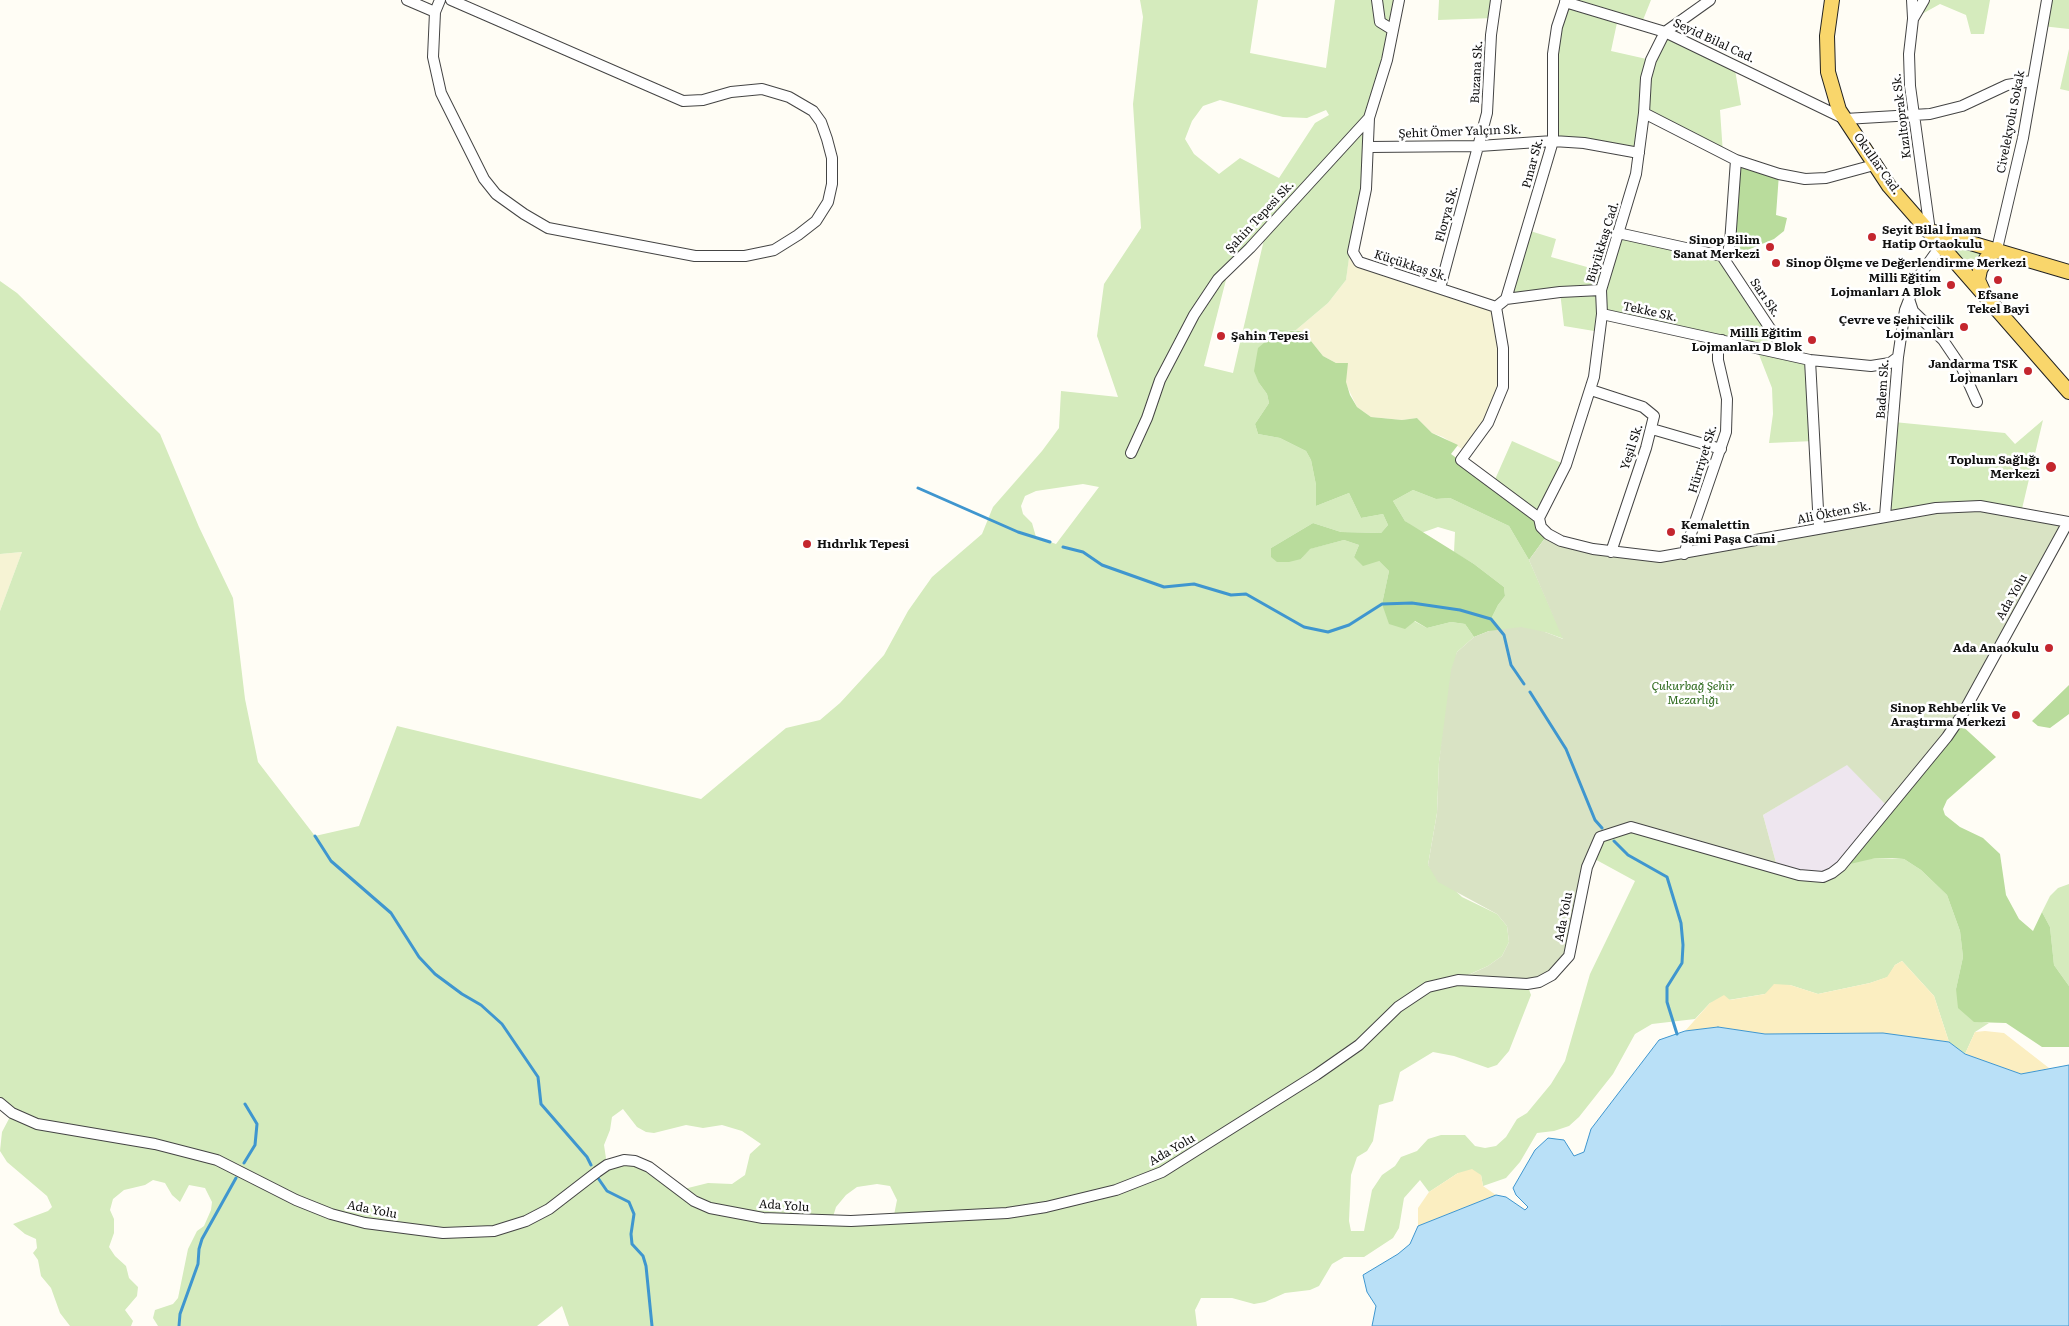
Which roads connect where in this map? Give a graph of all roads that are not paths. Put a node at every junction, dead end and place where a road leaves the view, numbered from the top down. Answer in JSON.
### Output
{"nodes":[{"id":1,"x":407,"y":0,"type":"edge"},
{"id":2,"x":440,"y":0,"type":"edge"},
{"id":3,"x":451,"y":0,"type":"edge"},
{"id":4,"x":1377,"y":0,"type":"edge"},
{"id":5,"x":1399,"y":0,"type":"edge"},
{"id":6,"x":1496,"y":0,"type":"edge"},
{"id":7,"x":1710,"y":0,"type":"edge"},
{"id":8,"x":1832,"y":0,"type":"edge"},
{"id":9,"x":1912,"y":0,"type":"edge"},
{"id":10,"x":1924,"y":0,"type":"edge"},
{"id":11,"x":2047,"y":0,"type":"edge"},
{"id":12,"x":1565,"y":1,"type":"edge"},
{"id":13,"x":435,"y":12,"type":"junction"},
{"id":14,"x":1913,"y":19,"type":"junction"},
{"id":15,"x":1393,"y":30,"type":"junction"},
{"id":16,"x":1665,"y":32,"type":"junction"},
{"id":17,"x":2031,"y":81,"type":"junction"},
{"id":18,"x":1644,"y":113,"type":"junction"},
{"id":19,"x":1914,"y":114,"type":"junction"},
{"id":20,"x":1369,"y":118,"type":"junction"},
{"id":21,"x":1845,"y":119,"type":"junction"},
{"id":22,"x":1553,"y":142,"type":"junction"},
{"id":23,"x":1479,"y":146,"type":"junction"},
{"id":24,"x":1370,"y":147,"type":"junction"},
{"id":25,"x":1639,"y":153,"type":"junction"},
{"id":26,"x":1736,"y":160,"type":"junction"},
{"id":27,"x":1874,"y":165,"type":"junction"},
{"id":28,"x":1930,"y":231,"type":"junction"},
{"id":29,"x":1618,"y":233,"type":"junction"},
{"id":30,"x":1942,"y":244,"type":"junction"},
{"id":31,"x":1997,"y":249,"type":"junction"},
{"id":32,"x":1722,"y":256,"type":"junction"},
{"id":33,"x":2068,"y":269,"type":"edge"},
{"id":34,"x":1440,"y":288,"type":"junction"},
{"id":35,"x":1601,"y":290,"type":"junction"},
{"id":36,"x":1983,"y":291,"type":"junction"},
{"id":37,"x":1506,"y":299,"type":"junction"},
{"id":38,"x":1909,"y":299,"type":"junction"},
{"id":39,"x":1496,"y":307,"type":"junction"},
{"id":40,"x":1602,"y":314,"type":"junction"},
{"id":41,"x":1722,"y":340,"type":"junction"},
{"id":42,"x":1787,"y":354,"type":"junction"},
{"id":43,"x":1898,"y":357,"type":"junction"},
{"id":44,"x":1810,"y":360,"type":"junction"},
{"id":45,"x":1591,"y":390,"type":"junction"},
{"id":46,"x":2069,"y":392,"type":"edge"},
{"id":47,"x":1977,"y":402,"type":"dead end"},
{"id":48,"x":1652,"y":429,"type":"junction"},
{"id":49,"x":1721,"y":449,"type":"junction"},
{"id":50,"x":1130,"y":452,"type":"dead end"},
{"id":51,"x":1885,"y":516,"type":"junction"},
{"id":52,"x":1539,"y":518,"type":"junction"},
{"id":53,"x":2068,"y":522,"type":"edge"},
{"id":54,"x":1820,"y":528,"type":"junction"},
{"id":55,"x":1611,"y":552,"type":"junction"},
{"id":56,"x":1684,"y":554,"type":"junction"},
{"id":57,"x":0,"y":1103,"type":"edge"}],
"edges":[{"from":1,"to":13,"type":"street"},
{"from":2,"to":13,"type":"street"},
{"from":3,"to":13,"type":"street"},
{"from":4,"to":15,"type":"street"},
{"from":5,"to":15,"type":"street","name":"Şahin Tepesi Sk."},
{"from":6,"to":23,"type":"street","name":"Buzana Sk."},
{"from":7,"to":16,"type":"street"},
{"from":8,"to":21,"type":"main road","name":"Okullar Cad."},
{"from":9,"to":14,"type":"street"},
{"from":10,"to":14,"type":"street","name":"Kızıltoprak Sk."},
{"from":11,"to":17,"type":"street","name":"Civelekyolu Sokak"},
{"from":12,"to":16,"type":"street","name":"Seyid Bilal Cad."},
{"from":12,"to":22,"type":"street","name":"Pınar Sk."},
{"from":14,"to":19,"type":"street","name":"Kızıltoprak Sk."},
{"from":15,"to":20,"type":"street","name":"Şahin Tepesi Sk."},
{"from":16,"to":18,"type":"street","name":"Büyükkaş Cad."},
{"from":16,"to":21,"type":"street","name":"Seyid Bilal Cad."},
{"from":17,"to":19,"type":"street"},
{"from":17,"to":31,"type":"street","name":"Civelekyolu Sokak"},
{"from":18,"to":25,"type":"street","name":"Büyükkaş Cad."},
{"from":18,"to":26,"type":"street"},
{"from":19,"to":21,"type":"street"},
{"from":19,"to":28,"type":"street","name":"Kızıltoprak Sk."},
{"from":20,"to":24,"type":"street","name":"Küçükkaş Sk."},
{"from":20,"to":50,"type":"street","name":"Şahin Tepesi Sk."},
{"from":21,"to":27,"type":"main road","name":"Okullar Cad."},
{"from":22,"to":23,"type":"street","name":"Şehit Ömer Yalçın Sk."},
{"from":22,"to":25,"type":"street","name":"Şehit Ömer Yalçın Sk."},
{"from":22,"to":37,"type":"street","name":"Pınar Sk."},
{"from":23,"to":24,"type":"street","name":"Şehit Ömer Yalçın Sk."},
{"from":23,"to":34,"type":"street","name":"Florya Sk."},
{"from":24,"to":34,"type":"street","name":"Küçükkaş Sk."},
{"from":25,"to":29,"type":"street","name":"Büyükkaş Cad."},
{"from":26,"to":27,"type":"street"},
{"from":26,"to":32,"type":"street"},
{"from":27,"to":28,"type":"main road","name":"Okullar Cad."},
{"from":28,"to":30,"type":"main road","name":"Okullar Cad."},
{"from":28,"to":31,"type":"main road"},
{"from":29,"to":32,"type":"street"},
{"from":29,"to":35,"type":"street","name":"Büyükkaş Cad."},
{"from":30,"to":36,"type":"main road","name":"Okullar Cad."},
{"from":30,"to":38,"type":"street","name":"Badem Sk."},
{"from":31,"to":33,"type":"main road"},
{"from":31,"to":36,"type":"main road"},
{"from":32,"to":42,"type":"street","name":"Sarı Sk."},
{"from":34,"to":39,"type":"street","name":"Küçükkaş Sk."},
{"from":35,"to":37,"type":"street"},
{"from":35,"to":40,"type":"street","name":"Büyükkaş Cad."},
{"from":36,"to":46,"type":"main road","name":"Okullar Cad."},
{"from":37,"to":39,"type":"street"},
{"from":38,"to":43,"type":"street","name":"Badem Sk."},
{"from":38,"to":47,"type":"street"},
{"from":39,"to":52,"type":"street","name":"Ali Ökten Sk."},
{"from":40,"to":41,"type":"street","name":"Tekke Sk."},
{"from":40,"to":45,"type":"street","name":"Büyükkaş Cad."},
{"from":41,"to":42,"type":"street","name":"Tekke Sk."},
{"from":41,"to":49,"type":"street","name":"Hürriyet Sk."},
{"from":42,"to":44,"type":"street","name":"Tekke Sk."},
{"from":43,"to":44,"type":"street","name":"Tekke Sk."},
{"from":43,"to":51,"type":"street","name":"Badem Sk."},
{"from":44,"to":54,"type":"street"},
{"from":45,"to":48,"type":"street","name":"Yeşil Sk."},
{"from":45,"to":52,"type":"street","name":"Büyükkaş Cad."},
{"from":48,"to":49,"type":"street"},
{"from":48,"to":55,"type":"street","name":"Yeşil Sk."},
{"from":49,"to":56,"type":"street","name":"Hürriyet Sk."},
{"from":51,"to":53,"type":"street","name":"Ali Ökten Sk."},
{"from":51,"to":54,"type":"street","name":"Ali Ökten Sk."},
{"from":52,"to":55,"type":"street","name":"Ali Ökten Sk."},
{"from":53,"to":57,"type":"street","name":"Ada Yolu"},
{"from":54,"to":56,"type":"street","name":"Ali Ökten Sk."},
{"from":55,"to":56,"type":"street","name":"Ali Ökten Sk."}]}
